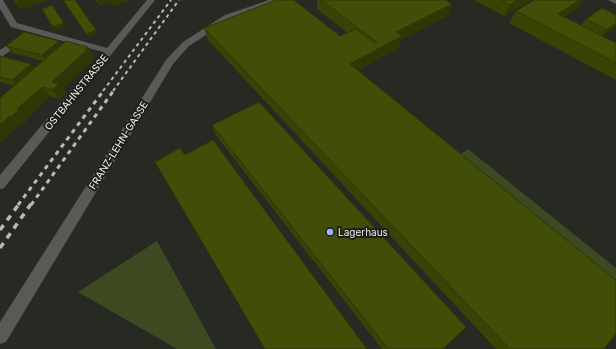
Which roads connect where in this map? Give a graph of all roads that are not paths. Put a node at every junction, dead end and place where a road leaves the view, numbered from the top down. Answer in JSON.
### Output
{"nodes":[{"id":1,"x":151,"y":0,"type":"edge"},
{"id":2,"x":277,"y":0,"type":"edge"},
{"id":3,"x":612,"y":0,"type":"edge"},
{"id":4,"x":0,"y":2,"type":"edge"},
{"id":5,"x":616,"y":2,"type":"edge"},
{"id":6,"x":32,"y":31,"type":"junction"},
{"id":7,"x":109,"y":51,"type":"junction"},
{"id":8,"x":0,"y":55,"type":"edge"},
{"id":9,"x":0,"y":184,"type":"edge"},
{"id":10,"x":0,"y":336,"type":"edge"}],
"edges":[{"from":1,"to":7,"type":"street","name":"OSTBAHNSTRASSE"},
{"from":2,"to":10,"type":"street","name":"FRANZ-LEHN-GASSE"},
{"from":3,"to":5,"type":"street"},
{"from":4,"to":6,"type":"street"},
{"from":6,"to":7,"type":"street"},
{"from":6,"to":8,"type":"street"},
{"from":7,"to":9,"type":"street","name":"OSTBAHNSTRASSE"}]}
